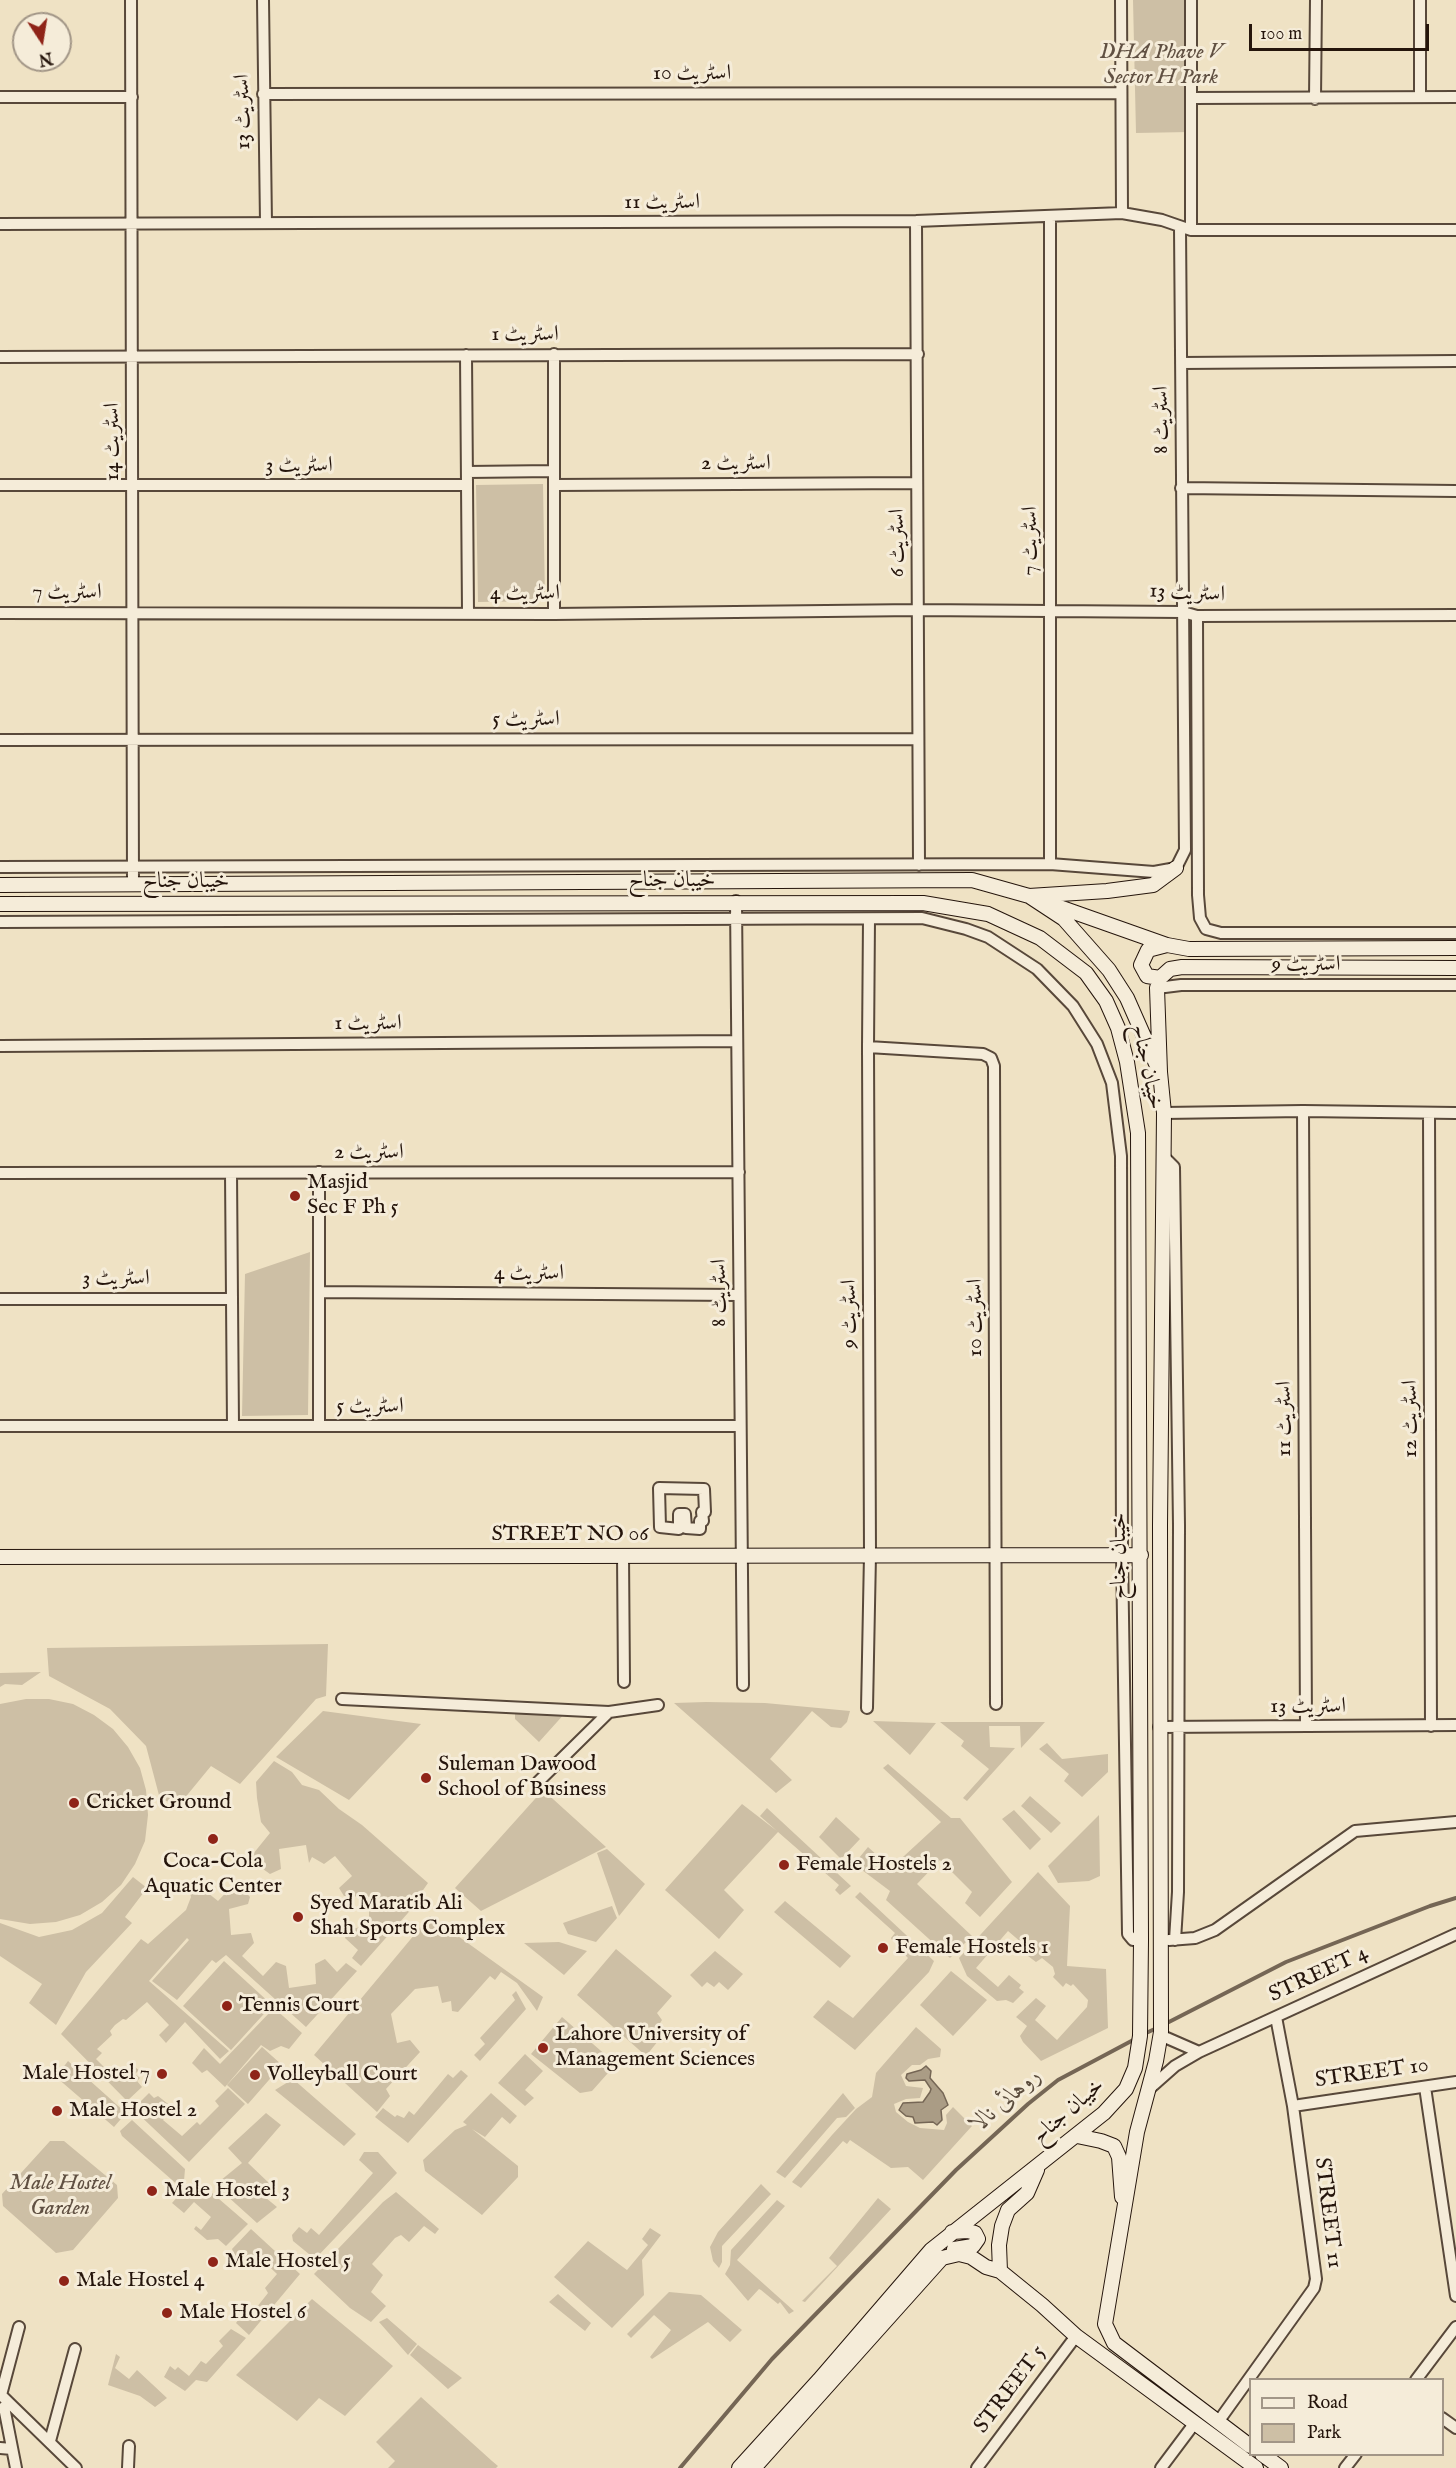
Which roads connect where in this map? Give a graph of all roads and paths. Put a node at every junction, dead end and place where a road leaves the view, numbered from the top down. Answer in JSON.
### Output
{"nodes":[{"id":1,"x":131,"y":0,"type":"edge"},
{"id":2,"x":263,"y":0,"type":"edge"},
{"id":3,"x":1121,"y":0,"type":"edge"},
{"id":4,"x":1191,"y":0,"type":"edge"},
{"id":5,"x":1316,"y":0,"type":"edge"},
{"id":6,"x":1420,"y":0,"type":"edge"},
{"id":7,"x":1121,"y":93,"type":"junction"},
{"id":8,"x":263,"y":94,"type":"junction"},
{"id":9,"x":0,"y":97,"type":"edge"},
{"id":10,"x":132,"y":97,"type":"junction"},
{"id":11,"x":1456,"y":97,"type":"edge"},
{"id":12,"x":1192,"y":98,"type":"junction"},
{"id":13,"x":1420,"y":98,"type":"junction"},
{"id":14,"x":1315,"y":99,"type":"junction"},
{"id":15,"x":1122,"y":213,"type":"junction"},
{"id":16,"x":1050,"y":218,"type":"junction"},
{"id":17,"x":916,"y":221,"type":"junction"},
{"id":18,"x":266,"y":223,"type":"junction"},
{"id":19,"x":0,"y":224,"type":"edge"},
{"id":20,"x":131,"y":224,"type":"junction"},
{"id":21,"x":1185,"y":229,"type":"junction"},
{"id":22,"x":1456,"y":230,"type":"edge"},
{"id":23,"x":554,"y":354,"type":"junction"},
{"id":24,"x":918,"y":354,"type":"junction"},
{"id":25,"x":466,"y":355,"type":"junction"},
{"id":26,"x":0,"y":357,"type":"edge"},
{"id":27,"x":132,"y":357,"type":"junction"},
{"id":28,"x":1456,"y":361,"type":"edge"},
{"id":29,"x":1181,"y":363,"type":"junction"},
{"id":30,"x":554,"y":471,"type":"junction"},
{"id":31,"x":467,"y":472,"type":"junction"},
{"id":32,"x":917,"y":483,"type":"junction"},
{"id":33,"x":0,"y":485,"type":"edge"},
{"id":34,"x":132,"y":485,"type":"junction"},
{"id":35,"x":467,"y":485,"type":"junction"},
{"id":36,"x":554,"y":485,"type":"junction"},
{"id":37,"x":1181,"y":488,"type":"junction"},
{"id":38,"x":1456,"y":491,"type":"edge"},
{"id":39,"x":917,"y":610,"type":"junction"},
{"id":40,"x":1050,"y":610,"type":"junction"},
{"id":41,"x":1183,"y":612,"type":"junction"},
{"id":42,"x":0,"y":613,"type":"edge"},
{"id":43,"x":134,"y":613,"type":"junction"},
{"id":44,"x":468,"y":613,"type":"junction"},
{"id":45,"x":554,"y":614,"type":"junction"},
{"id":46,"x":1456,"y":615,"type":"edge"},
{"id":47,"x":1197,"y":616,"type":"junction"},
{"id":48,"x":917,"y":738,"type":"junction"},
{"id":49,"x":0,"y":740,"type":"edge"},
{"id":50,"x":134,"y":740,"type":"junction"},
{"id":51,"x":1050,"y":864,"type":"junction"},
{"id":52,"x":919,"y":865,"type":"junction"},
{"id":53,"x":0,"y":867,"type":"edge"},
{"id":54,"x":134,"y":867,"type":"junction"},
{"id":55,"x":1176,"y":868,"type":"junction"},
{"id":56,"x":134,"y":884,"type":"junction"},
{"id":57,"x":0,"y":885,"type":"edge"},
{"id":58,"x":1029,"y":896,"type":"junction"},
{"id":59,"x":736,"y":901,"type":"junction"},
{"id":60,"x":923,"y":903,"type":"junction"},
{"id":61,"x":0,"y":904,"type":"edge"},
{"id":62,"x":922,"y":918,"type":"junction"},
{"id":63,"x":869,"y":919,"type":"junction"},
{"id":64,"x":735,"y":920,"type":"junction"},
{"id":65,"x":0,"y":922,"type":"edge"},
{"id":66,"x":1456,"y":933,"type":"edge"},
{"id":67,"x":1167,"y":945,"type":"junction"},
{"id":68,"x":1456,"y":948,"type":"edge"},
{"id":69,"x":1456,"y":968,"type":"edge"},
{"id":70,"x":1158,"y":983,"type":"junction"},
{"id":71,"x":1456,"y":985,"type":"edge"},
{"id":72,"x":736,"y":1041,"type":"junction"},
{"id":73,"x":0,"y":1046,"type":"edge"},
{"id":74,"x":868,"y":1047,"type":"junction"},
{"id":75,"x":1160,"y":1072,"type":"junction"},
{"id":76,"x":1303,"y":1111,"type":"junction"},
{"id":77,"x":1164,"y":1113,"type":"junction"},
{"id":78,"x":1429,"y":1113,"type":"junction"},
{"id":79,"x":1456,"y":1113,"type":"edge"},
{"id":80,"x":1121,"y":1156,"type":"junction"},
{"id":81,"x":1138,"y":1156,"type":"junction"},
{"id":82,"x":1164,"y":1157,"type":"junction"},
{"id":83,"x":320,"y":1172,"type":"junction"},
{"id":84,"x":738,"y":1172,"type":"junction"},
{"id":85,"x":0,"y":1173,"type":"edge"},
{"id":86,"x":231,"y":1173,"type":"junction"},
{"id":87,"x":319,"y":1292,"type":"junction"},
{"id":88,"x":740,"y":1295,"type":"junction"},
{"id":89,"x":0,"y":1299,"type":"edge"},
{"id":90,"x":232,"y":1299,"type":"junction"},
{"id":91,"x":0,"y":1426,"type":"edge"},
{"id":92,"x":233,"y":1426,"type":"junction"},
{"id":93,"x":319,"y":1426,"type":"junction"},
{"id":94,"x":740,"y":1426,"type":"junction"},
{"id":95,"x":1160,"y":1525,"type":"junction"},
{"id":96,"x":1179,"y":1525,"type":"junction"},
{"id":97,"x":700,"y":1529,"type":"joint"},
{"id":98,"x":1122,"y":1554,"type":"junction"},
{"id":99,"x":623,"y":1555,"type":"junction"},
{"id":100,"x":870,"y":1555,"type":"junction"},
{"id":101,"x":996,"y":1555,"type":"junction"},
{"id":102,"x":1141,"y":1555,"type":"junction"},
{"id":103,"x":741,"y":1556,"type":"junction"},
{"id":104,"x":0,"y":1557,"type":"edge"},
{"id":105,"x":624,"y":1682,"type":"dead end"},
{"id":106,"x":743,"y":1685,"type":"dead end"},
{"id":107,"x":342,"y":1699,"type":"dead end"},
{"id":108,"x":996,"y":1704,"type":"dead end"},
{"id":109,"x":658,"y":1705,"type":"dead end"},
{"id":110,"x":867,"y":1708,"type":"dead end"},
{"id":111,"x":609,"y":1712,"type":"junction"},
{"id":112,"x":1456,"y":1725,"type":"edge"},
{"id":113,"x":1178,"y":1726,"type":"junction"},
{"id":114,"x":1306,"y":1726,"type":"junction"},
{"id":115,"x":1431,"y":1726,"type":"junction"},
{"id":116,"x":1159,"y":1728,"type":"junction"},
{"id":117,"x":538,"y":1782,"type":"dead end"},
{"id":118,"x":1456,"y":1822,"type":"edge"},
{"id":119,"x":1456,"y":1934,"type":"edge"},
{"id":120,"x":1141,"y":1940,"type":"junction"},
{"id":121,"x":1160,"y":1940,"type":"junction"},
{"id":122,"x":1175,"y":1940,"type":"junction"},
{"id":123,"x":1276,"y":2017,"type":"junction"},
{"id":124,"x":1161,"y":2034,"type":"junction"},
{"id":125,"x":1200,"y":2052,"type":"junction"},
{"id":126,"x":1456,"y":2082,"type":"edge"},
{"id":127,"x":1425,"y":2087,"type":"junction"},
{"id":128,"x":1149,"y":2089,"type":"junction"},
{"id":129,"x":1293,"y":2106,"type":"junction"},
{"id":130,"x":1077,"y":2136,"type":"junction"},
{"id":131,"x":1038,"y":2168,"type":"junction"},
{"id":132,"x":1124,"y":2209,"type":"junction"},
{"id":133,"x":952,"y":2232,"type":"junction"},
{"id":134,"x":942,"y":2258,"type":"junction"},
{"id":135,"x":1000,"y":2271,"type":"junction"},
{"id":136,"x":1456,"y":2296,"type":"edge"},
{"id":137,"x":19,"y":2327,"type":"dead end"},
{"id":138,"x":1456,"y":2328,"type":"edge"},
{"id":139,"x":1076,"y":2336,"type":"junction"},
{"id":140,"x":75,"y":2349,"type":"dead end"},
{"id":141,"x":1250,"y":2378,"type":"edge"},
{"id":142,"x":1417,"y":2378,"type":"edge"},
{"id":143,"x":1249,"y":2379,"type":"edge"},
{"id":144,"x":4,"y":2398,"type":"edge"},
{"id":145,"x":1444,"y":2419,"type":"edge"},
{"id":146,"x":1218,"y":2422,"type":"junction"},
{"id":147,"x":1194,"y":2424,"type":"junction"},
{"id":148,"x":1456,"y":2428,"type":"edge"},
{"id":149,"x":50,"y":2441,"type":"junction"},
{"id":150,"x":1249,"y":2445,"type":"edge"},
{"id":151,"x":129,"y":2446,"type":"dead end"},
{"id":152,"x":0,"y":2448,"type":"edge"},
{"id":153,"x":12,"y":2450,"type":"junction"},
{"id":154,"x":1265,"y":2456,"type":"edge"},
{"id":155,"x":1354,"y":2456,"type":"edge"},
{"id":156,"x":16,"y":2468,"type":"edge"},
{"id":157,"x":76,"y":2468,"type":"edge"},
{"id":158,"x":128,"y":2468,"type":"edge"},
{"id":159,"x":739,"y":2468,"type":"edge"},
{"id":160,"x":754,"y":2468,"type":"edge"},
{"id":161,"x":977,"y":2468,"type":"edge"},
{"id":162,"x":1161,"y":2468,"type":"edge"},
{"id":163,"x":1257,"y":2468,"type":"edge"},
{"id":164,"x":1281,"y":2468,"type":"edge"},
{"id":165,"x":1345,"y":2468,"type":"edge"}],
"edges":[{"from":1,"to":10,"type":"street","name":"اسٹریٹ 14"},
{"from":2,"to":8,"type":"street","name":"اسٹریٹ 13"},
{"from":3,"to":7,"type":"street"},
{"from":4,"to":12,"type":"street","name":"اسٹریٹ 8"},
{"from":5,"to":14,"type":"street"},
{"from":6,"to":13,"type":"street"},
{"from":7,"to":8,"type":"street","name":"اسٹریٹ 10"},
{"from":7,"to":15,"type":"street"},
{"from":8,"to":18,"type":"street","name":"اسٹریٹ 13"},
{"from":9,"to":10,"type":"street"},
{"from":10,"to":20,"type":"street","name":"اسٹریٹ 14"},
{"from":11,"to":13,"type":"street"},
{"from":12,"to":14,"type":"street"},
{"from":12,"to":21,"type":"street","name":"اسٹریٹ 8"},
{"from":13,"to":14,"type":"street"},
{"from":15,"to":16,"type":"street","name":"اسٹریٹ 11"},
{"from":15,"to":21,"type":"street","name":"اسٹریٹ 11"},
{"from":16,"to":17,"type":"street","name":"اسٹریٹ 11"},
{"from":16,"to":40,"type":"street","name":"اسٹریٹ 7"},
{"from":17,"to":18,"type":"street","name":"اسٹریٹ 11"},
{"from":17,"to":24,"type":"street","name":"اسٹریٹ 6"},
{"from":18,"to":20,"type":"street","name":"اسٹریٹ 11"},
{"from":19,"to":20,"type":"street"},
{"from":20,"to":27,"type":"street","name":"اسٹریٹ 14"},
{"from":21,"to":22,"type":"street","name":"اسٹریٹ 11"},
{"from":21,"to":29,"type":"street","name":"اسٹریٹ 8"},
{"from":23,"to":24,"type":"street","name":"اسٹریٹ 1"},
{"from":23,"to":25,"type":"street","name":"اسٹریٹ 1"},
{"from":23,"to":30,"type":"street"},
{"from":24,"to":32,"type":"street","name":"اسٹریٹ 6"},
{"from":25,"to":27,"type":"street","name":"اسٹریٹ 1"},
{"from":25,"to":31,"type":"street"},
{"from":26,"to":27,"type":"street"},
{"from":27,"to":34,"type":"street","name":"اسٹریٹ 14"},
{"from":28,"to":29,"type":"street"},
{"from":29,"to":37,"type":"street","name":"اسٹریٹ 8"},
{"from":30,"to":31,"type":"street"},
{"from":30,"to":36,"type":"street"},
{"from":31,"to":35,"type":"street"},
{"from":32,"to":36,"type":"street","name":"اسٹریٹ 2"},
{"from":32,"to":39,"type":"street","name":"اسٹریٹ 6"},
{"from":33,"to":34,"type":"street"},
{"from":34,"to":35,"type":"street","name":"اسٹریٹ 3"},
{"from":34,"to":43,"type":"street","name":"اسٹریٹ 14"},
{"from":35,"to":44,"type":"street"},
{"from":36,"to":45,"type":"street"},
{"from":37,"to":38,"type":"street"},
{"from":37,"to":41,"type":"street","name":"اسٹریٹ 8"},
{"from":39,"to":40,"type":"street","name":"اسٹریٹ 13"},
{"from":39,"to":45,"type":"street","name":"اسٹریٹ 4"},
{"from":39,"to":48,"type":"street","name":"اسٹریٹ 6"},
{"from":40,"to":41,"type":"street","name":"اسٹریٹ 13"},
{"from":40,"to":51,"type":"street","name":"اسٹریٹ 7"},
{"from":41,"to":47,"type":"street","name":"اسٹریٹ 13"},
{"from":41,"to":55,"type":"street","name":"اسٹریٹ 8"},
{"from":42,"to":43,"type":"street","name":"اسٹریٹ 7"},
{"from":43,"to":44,"type":"street","name":"اسٹریٹ 4"},
{"from":43,"to":50,"type":"street","name":"اسٹریٹ 14"},
{"from":44,"to":45,"type":"street","name":"اسٹریٹ 4"},
{"from":46,"to":47,"type":"street","name":"اسٹریٹ 13"},
{"from":47,"to":66,"type":"street"},
{"from":48,"to":50,"type":"street","name":"اسٹریٹ 5"},
{"from":48,"to":52,"type":"street","name":"اسٹریٹ 6"},
{"from":49,"to":50,"type":"street"},
{"from":50,"to":54,"type":"street","name":"اسٹریٹ 14"},
{"from":51,"to":52,"type":"street"},
{"from":51,"to":55,"type":"street"},
{"from":52,"to":54,"type":"street"},
{"from":53,"to":54,"type":"street"},
{"from":54,"to":56,"type":"street","name":"اسٹریٹ 14"},
{"from":55,"to":58,"type":"main road"},
{"from":56,"to":57,"type":"main road","name":"خیبان جناح"},
{"from":56,"to":58,"type":"main road","name":"خیبان جناح"},
{"from":58,"to":67,"type":"main road"},
{"from":58,"to":75,"type":"main road","name":"خیبان جناح"},
{"from":59,"to":60,"type":"main road","name":"خیبان جناح"},
{"from":59,"to":61,"type":"main road","name":"خیبان جناح"},
{"from":59,"to":64,"type":"street","name":"اسٹریٹ 8"},
{"from":60,"to":62,"type":"street"},
{"from":60,"to":81,"type":"main road","name":"خیبان جناح"},
{"from":62,"to":63,"type":"street"},
{"from":62,"to":80,"type":"street"},
{"from":63,"to":64,"type":"street"},
{"from":63,"to":74,"type":"street","name":"اسٹریٹ 9"},
{"from":64,"to":65,"type":"street"},
{"from":64,"to":72,"type":"street","name":"اسٹریٹ 8"},
{"from":67,"to":68,"type":"main road"},
{"from":67,"to":70,"type":"main road"},
{"from":69,"to":70,"type":"main road"},
{"from":70,"to":71,"type":"street","name":"اسٹریٹ 9"},
{"from":70,"to":75,"type":"main road","name":"خیبان جناح"},
{"from":72,"to":73,"type":"street","name":"اسٹریٹ 1"},
{"from":72,"to":84,"type":"street","name":"اسٹریٹ 8"},
{"from":74,"to":100,"type":"street","name":"اسٹریٹ 9"},
{"from":74,"to":101,"type":"street","name":"اسٹریٹ 10"},
{"from":75,"to":77,"type":"main road","name":"خیبان جناح"},
{"from":76,"to":77,"type":"street"},
{"from":76,"to":78,"type":"street"},
{"from":76,"to":114,"type":"street","name":"اسٹریٹ 11"},
{"from":77,"to":82,"type":"main road","name":"خیبان جناح"},
{"from":78,"to":79,"type":"street"},
{"from":78,"to":115,"type":"street","name":"اسٹریٹ 12"},
{"from":80,"to":81,"type":"street"},
{"from":80,"to":98,"type":"street"},
{"from":81,"to":102,"type":"main road","name":"خیبان جناح"},
{"from":82,"to":95,"type":"main road","name":"خیبان جناح"},
{"from":82,"to":96,"type":"street"},
{"from":83,"to":84,"type":"street","name":"اسٹریٹ 2"},
{"from":83,"to":86,"type":"street","name":"اسٹریٹ 2"},
{"from":83,"to":87,"type":"street"},
{"from":84,"to":88,"type":"street","name":"اسٹریٹ 8"},
{"from":85,"to":86,"type":"street","name":"اسٹریٹ 2"},
{"from":86,"to":90,"type":"street"},
{"from":87,"to":88,"type":"street","name":"اسٹریٹ 4"},
{"from":87,"to":93,"type":"street"},
{"from":88,"to":94,"type":"street","name":"اسٹریٹ 8"},
{"from":89,"to":90,"type":"street","name":"اسٹریٹ 3"},
{"from":90,"to":92,"type":"street"},
{"from":91,"to":92,"type":"street","name":"اسٹریٹ 5"},
{"from":92,"to":93,"type":"street","name":"اسٹریٹ 5"},
{"from":93,"to":94,"type":"street","name":"اسٹریٹ 5"},
{"from":94,"to":103,"type":"street","name":"اسٹریٹ 8"},
{"from":95,"to":96,"type":"street"},
{"from":95,"to":116,"type":"main road","name":"خیبان جناح"},
{"from":96,"to":113,"type":"street"},
{"from":97,"to":97,"type":"street"},
{"from":98,"to":101,"type":"main road","name":"STREET NO 06"},
{"from":98,"to":102,"type":"main road","name":"STREET NO 06"},
{"from":98,"to":120,"type":"street"},
{"from":99,"to":103,"type":"main road","name":"STREET NO 06"},
{"from":99,"to":104,"type":"main road","name":"STREET NO 06"},
{"from":99,"to":105,"type":"street"},
{"from":100,"to":101,"type":"main road","name":"STREET NO 06"},
{"from":100,"to":103,"type":"main road","name":"STREET NO 06"},
{"from":100,"to":110,"type":"street","name":"اسٹریٹ 9"},
{"from":101,"to":108,"type":"street","name":"اسٹریٹ 10"},
{"from":102,"to":120,"type":"main road","name":"خیبان جناح"},
{"from":103,"to":106,"type":"street","name":"اسٹریٹ 8"},
{"from":107,"to":111,"type":"street"},
{"from":109,"to":111,"type":"street"},
{"from":111,"to":117,"type":"street"},
{"from":112,"to":115,"type":"street","name":"اسٹریٹ 13"},
{"from":113,"to":114,"type":"street","name":"اسٹریٹ 13"},
{"from":113,"to":116,"type":"street","name":"اسٹریٹ 13"},
{"from":113,"to":122,"type":"street"},
{"from":114,"to":115,"type":"street","name":"اسٹریٹ 13"},
{"from":116,"to":121,"type":"main road","name":"خیبان جناح"},
{"from":118,"to":122,"type":"street"},
{"from":119,"to":123,"type":"street","name":"STREET 4"},
{"from":120,"to":130,"type":"main road","name":"خیبان جناح"},
{"from":121,"to":122,"type":"street"},
{"from":121,"to":124,"type":"main road","name":"خیبان جناح"},
{"from":123,"to":125,"type":"street","name":"STREET 4"},
{"from":123,"to":129,"type":"street","name":"STREET 11"},
{"from":124,"to":125,"type":"street"},
{"from":124,"to":128,"type":"main road","name":"خیبان جناح"},
{"from":125,"to":128,"type":"street","name":"STREET 4"},
{"from":126,"to":127,"type":"street","name":"STREET 10"},
{"from":127,"to":129,"type":"street","name":"STREET 10"},
{"from":127,"to":136,"type":"street"},
{"from":128,"to":132,"type":"main road","name":"خیبان جناح"},
{"from":129,"to":141,"type":"street","name":"STREET 11"},
{"from":130,"to":131,"type":"main road","name":"خیبان جناح"},
{"from":130,"to":132,"type":"main road"},
{"from":131,"to":133,"type":"main road","name":"خیبان جناح"},
{"from":131,"to":135,"type":"main road"},
{"from":132,"to":146,"type":"main road","name":"خیبان جناح"},
{"from":133,"to":134,"type":"main road"},
{"from":133,"to":159,"type":"main road","name":"خیبان جناح"},
{"from":134,"to":135,"type":"main road"},
{"from":134,"to":160,"type":"main road"},
{"from":135,"to":139,"type":"main road"},
{"from":137,"to":144,"type":"street"},
{"from":138,"to":142,"type":"street"},
{"from":139,"to":147,"type":"main road"},
{"from":139,"to":161,"type":"street","name":"STREET 5"},
{"from":140,"to":149,"type":"street"},
{"from":143,"to":146,"type":"street","name":"STREET 11"},
{"from":144,"to":149,"type":"street"},
{"from":144,"to":153,"type":"street"},
{"from":145,"to":148,"type":"street"},
{"from":146,"to":150,"type":"main road","name":"خیبان جناح"},
{"from":147,"to":162,"type":"street"},
{"from":147,"to":163,"type":"main road"},
{"from":149,"to":157,"type":"street"},
{"from":151,"to":158,"type":"street"},
{"from":152,"to":153,"type":"street"},
{"from":153,"to":156,"type":"street"},
{"from":154,"to":164,"type":"main road"},
{"from":155,"to":165,"type":"street"}]}
